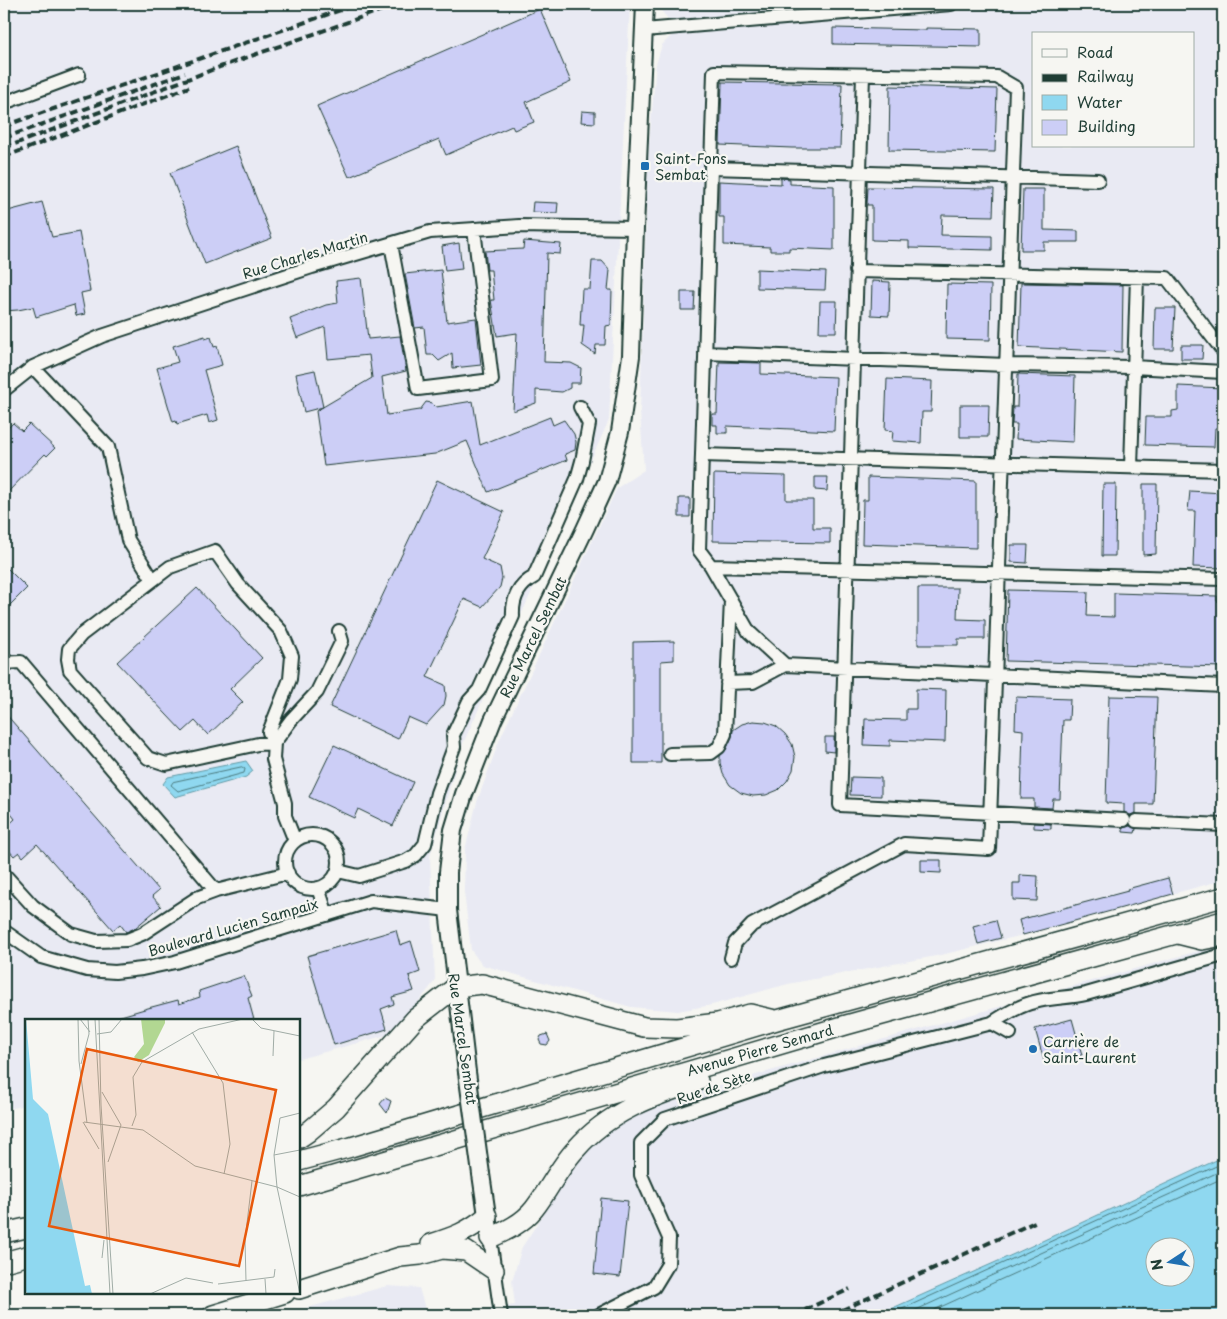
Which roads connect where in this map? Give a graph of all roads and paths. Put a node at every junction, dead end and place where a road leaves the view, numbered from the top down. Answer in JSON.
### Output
{"nodes":[{"id":1,"x":645,"y":4,"type":"edge"},
{"id":2,"x":951,"y":4,"type":"edge"},
{"id":3,"x":644,"y":30,"type":"junction"},
{"id":4,"x":79,"y":75,"type":"dead end"},
{"id":5,"x":863,"y":75,"type":"junction"},
{"id":6,"x":4,"y":103,"type":"edge"},
{"id":7,"x":711,"y":168,"type":"junction"},
{"id":8,"x":860,"y":173,"type":"junction"},
{"id":9,"x":1013,"y":178,"type":"junction"},
{"id":10,"x":1098,"y":180,"type":"dead end"},
{"id":11,"x":634,"y":228,"type":"junction"},
{"id":12,"x":474,"y":229,"type":"junction"},
{"id":13,"x":391,"y":244,"type":"junction"},
{"id":14,"x":856,"y":271,"type":"junction"},
{"id":15,"x":1009,"y":274,"type":"junction"},
{"id":16,"x":1137,"y":277,"type":"junction"},
{"id":17,"x":1223,"y":351,"type":"edge"},
{"id":18,"x":704,"y":353,"type":"junction"},
{"id":19,"x":853,"y":358,"type":"junction"},
{"id":20,"x":1006,"y":365,"type":"junction"},
{"id":21,"x":33,"y":366,"type":"junction"},
{"id":22,"x":1133,"y":367,"type":"junction"},
{"id":23,"x":1223,"y":372,"type":"edge"},
{"id":24,"x":4,"y":390,"type":"edge"},
{"id":25,"x":580,"y":407,"type":"dead end"},
{"id":26,"x":702,"y":455,"type":"junction"},
{"id":27,"x":850,"y":459,"type":"junction"},
{"id":28,"x":1002,"y":463,"type":"junction"},
{"id":29,"x":1131,"y":467,"type":"junction"},
{"id":30,"x":1223,"y":470,"type":"edge"},
{"id":31,"x":711,"y":566,"type":"junction"},
{"id":32,"x":847,"y":569,"type":"junction"},
{"id":33,"x":998,"y":573,"type":"junction"},
{"id":34,"x":1223,"y":579,"type":"edge"},
{"id":35,"x":153,"y":580,"type":"junction"},
{"id":36,"x":731,"y":600,"type":"junction"},
{"id":37,"x":339,"y":631,"type":"dead end"},
{"id":38,"x":4,"y":663,"type":"edge"},
{"id":39,"x":785,"y":665,"type":"junction"},
{"id":40,"x":844,"y":668,"type":"junction"},
{"id":41,"x":995,"y":675,"type":"junction"},
{"id":42,"x":727,"y":683,"type":"junction"},
{"id":43,"x":1223,"y":686,"type":"edge"},
{"id":44,"x":274,"y":743,"type":"junction"},
{"id":45,"x":670,"y":754,"type":"dead end"},
{"id":46,"x":990,"y":813,"type":"junction"},
{"id":47,"x":1223,"y":825,"type":"edge"},
{"id":48,"x":294,"y":841,"type":"junction"},
{"id":49,"x":338,"y":870,"type":"junction"},
{"id":50,"x":288,"y":873,"type":"junction"},
{"id":51,"x":4,"y":874,"type":"edge"},
{"id":52,"x":318,"y":888,"type":"junction"},
{"id":53,"x":216,"y":891,"type":"junction"},
{"id":54,"x":1223,"y":897,"type":"edge"},
{"id":55,"x":448,"y":910,"type":"junction"},
{"id":56,"x":327,"y":915,"type":"junction"},
{"id":57,"x":1223,"y":921,"type":"edge"},
{"id":58,"x":4,"y":931,"type":"edge"},
{"id":59,"x":1177,"y":933,"type":"junction"},
{"id":60,"x":1223,"y":936,"type":"edge"},
{"id":61,"x":1223,"y":955,"type":"edge"},
{"id":62,"x":731,"y":958,"type":"dead end"},
{"id":63,"x":456,"y":987,"type":"junction"},
{"id":64,"x":776,"y":1020,"type":"junction"},
{"id":65,"x":992,"y":1023,"type":"junction"},
{"id":66,"x":1010,"y":1033,"type":"dead end"},
{"id":67,"x":726,"y":1060,"type":"junction"},
{"id":68,"x":300,"y":1137,"type":"edge"},
{"id":69,"x":300,"y":1161,"type":"edge"},
{"id":70,"x":300,"y":1186,"type":"edge"},
{"id":71,"x":487,"y":1216,"type":"junction"},
{"id":72,"x":25,"y":1228,"type":"edge"},
{"id":73,"x":4,"y":1233,"type":"edge"},
{"id":74,"x":490,"y":1238,"type":"junction"},
{"id":75,"x":25,"y":1256,"type":"edge"},
{"id":76,"x":400,"y":1257,"type":"junction"},
{"id":77,"x":4,"y":1262,"type":"edge"},
{"id":78,"x":494,"y":1270,"type":"junction"},
{"id":79,"x":300,"y":1289,"type":"edge"},
{"id":80,"x":282,"y":1294,"type":"edge"},
{"id":81,"x":213,"y":1315,"type":"edge"},
{"id":82,"x":501,"y":1315,"type":"edge"},
{"id":83,"x":600,"y":1315,"type":"edge"}],
"edges":[{"from":1,"to":3,"type":"main road","name":"Rue Marcel Sembat"},
{"from":2,"to":3,"type":"street"},
{"from":3,"to":11,"type":"main road","name":"Rue Marcel Sembat"},
{"from":4,"to":6,"type":"street"},
{"from":5,"to":7,"type":"street"},
{"from":5,"to":8,"type":"street"},
{"from":5,"to":9,"type":"street"},
{"from":7,"to":8,"type":"street"},
{"from":7,"to":18,"type":"street"},
{"from":8,"to":9,"type":"street"},
{"from":8,"to":14,"type":"street"},
{"from":9,"to":10,"type":"street"},
{"from":9,"to":15,"type":"street"},
{"from":11,"to":12,"type":"street","name":"Rue Charles Martin"},
{"from":11,"to":55,"type":"main road","name":"Rue Marcel Sembat"},
{"from":12,"to":13,"type":"street","name":"Rue Charles Martin"},
{"from":12,"to":13,"type":"street"},
{"from":13,"to":21,"type":"street","name":"Rue Charles Martin"},
{"from":14,"to":15,"type":"street"},
{"from":14,"to":19,"type":"street"},
{"from":15,"to":16,"type":"street"},
{"from":15,"to":20,"type":"street"},
{"from":16,"to":17,"type":"street"},
{"from":16,"to":22,"type":"street"},
{"from":18,"to":19,"type":"street"},
{"from":18,"to":26,"type":"street"},
{"from":19,"to":20,"type":"street"},
{"from":19,"to":27,"type":"street"},
{"from":20,"to":22,"type":"street"},
{"from":20,"to":28,"type":"street"},
{"from":21,"to":24,"type":"street","name":"Rue Charles Martin"},
{"from":21,"to":35,"type":"street"},
{"from":22,"to":23,"type":"street"},
{"from":22,"to":29,"type":"street"},
{"from":25,"to":49,"type":"street"},
{"from":26,"to":27,"type":"street"},
{"from":26,"to":31,"type":"street"},
{"from":27,"to":28,"type":"street"},
{"from":27,"to":32,"type":"street"},
{"from":28,"to":29,"type":"street"},
{"from":28,"to":33,"type":"street"},
{"from":29,"to":30,"type":"street"},
{"from":31,"to":32,"type":"street"},
{"from":31,"to":36,"type":"street"},
{"from":32,"to":33,"type":"street"},
{"from":32,"to":40,"type":"street"},
{"from":33,"to":34,"type":"street"},
{"from":33,"to":41,"type":"street"},
{"from":35,"to":44,"type":"street"},
{"from":35,"to":44,"type":"street"},
{"from":36,"to":39,"type":"street"},
{"from":36,"to":42,"type":"street"},
{"from":37,"to":44,"type":"street"},
{"from":38,"to":53,"type":"street"},
{"from":39,"to":40,"type":"street"},
{"from":39,"to":42,"type":"street"},
{"from":40,"to":41,"type":"street"},
{"from":40,"to":46,"type":"street"},
{"from":41,"to":43,"type":"street"},
{"from":41,"to":46,"type":"street"},
{"from":42,"to":45,"type":"street"},
{"from":44,"to":48,"type":"street"},
{"from":46,"to":47,"type":"street"},
{"from":46,"to":62,"type":"street"},
{"from":48,"to":49,"type":"street"},
{"from":48,"to":50,"type":"street"},
{"from":49,"to":52,"type":"street"},
{"from":50,"to":52,"type":"street"},
{"from":50,"to":53,"type":"street"},
{"from":51,"to":53,"type":"street"},
{"from":52,"to":56,"type":"street"},
{"from":54,"to":64,"type":"highway","name":"Avenue Pierre Semard"},
{"from":55,"to":56,"type":"street","name":"Boulevard Lucien Sampaix"},
{"from":55,"to":63,"type":"main road","name":"Rue Marcel Sembat"},
{"from":56,"to":58,"type":"street","name":"Boulevard Lucien Sampaix"},
{"from":57,"to":59,"type":"highway","name":"Avenue Pierre Semard"},
{"from":59,"to":60,"type":"highway"},
{"from":59,"to":67,"type":"highway","name":"Avenue Pierre Semard"},
{"from":61,"to":65,"type":"street","name":"Rue de Sète"},
{"from":63,"to":64,"type":"highway"},
{"from":63,"to":68,"type":"highway"},
{"from":63,"to":71,"type":"main road","name":"Rue Marcel Sembat","bridge":true},
{"from":64,"to":69,"type":"highway","name":"Avenue Pierre Semard"},
{"from":65,"to":66,"type":"street"},
{"from":65,"to":83,"type":"street","name":"Rue de Sète"},
{"from":67,"to":70,"type":"highway","name":"Avenue Pierre Semard"},
{"from":67,"to":74,"type":"highway"},
{"from":71,"to":74,"type":"main road","name":"Rue Marcel Sembat"},
{"from":71,"to":76,"type":"highway"},
{"from":72,"to":73,"type":"highway"},
{"from":74,"to":78,"type":"street","name":"Rue Marcel Sembat"},
{"from":75,"to":77,"type":"highway"},
{"from":76,"to":78,"type":"highway"},
{"from":76,"to":79,"type":"highway"},
{"from":78,"to":82,"type":"street","name":"Rue Marcel Sembat"},
{"from":80,"to":81,"type":"highway"}]}
